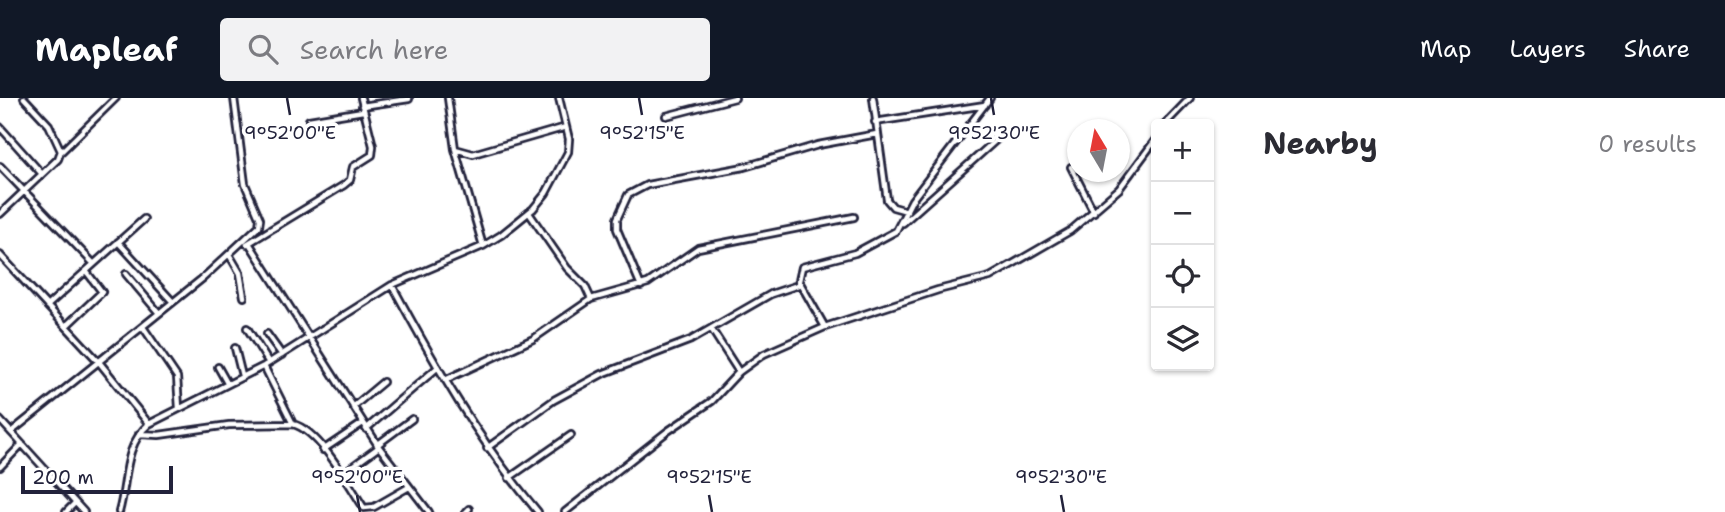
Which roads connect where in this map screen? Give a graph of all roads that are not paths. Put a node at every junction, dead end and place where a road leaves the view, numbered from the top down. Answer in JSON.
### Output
{"nodes":[{"id":1,"x":24,"y":98,"type":"edge"},
{"id":2,"x":117,"y":98,"type":"edge"},
{"id":3,"x":234,"y":98,"type":"edge"},
{"id":4,"x":361,"y":98,"type":"edge"},
{"id":5,"x":448,"y":98,"type":"edge"},
{"id":6,"x":559,"y":98,"type":"edge"},
{"id":7,"x":735,"y":98,"type":"edge"},
{"id":8,"x":873,"y":98,"type":"edge"},
{"id":9,"x":990,"y":98,"type":"edge"},
{"id":10,"x":1189,"y":98,"type":"edge"},
{"id":11,"x":409,"y":99,"type":"edge"},
{"id":12,"x":986,"y":105,"type":"junction"},
{"id":13,"x":363,"y":109,"type":"junction"},
{"id":14,"x":666,"y":116,"type":"dead end"},
{"id":15,"x":1170,"y":119,"type":"edge"},
{"id":16,"x":309,"y":120,"type":"dead end"},
{"id":17,"x":876,"y":122,"type":"junction"},
{"id":18,"x":0,"y":127,"type":"edge"},
{"id":19,"x":566,"y":127,"type":"junction"},
{"id":20,"x":877,"y":134,"type":"junction"},
{"id":21,"x":996,"y":140,"type":"dead end"},
{"id":22,"x":1151,"y":146,"type":"edge"},
{"id":23,"x":454,"y":149,"type":"junction"},
{"id":24,"x":61,"y":151,"type":"junction"},
{"id":25,"x":0,"y":166,"type":"edge"},
{"id":26,"x":42,"y":174,"type":"junction"},
{"id":27,"x":1079,"y":182,"type":"edge"},
{"id":28,"x":23,"y":191,"type":"junction"},
{"id":29,"x":906,"y":211,"type":"junction"},
{"id":30,"x":1094,"y":212,"type":"junction"},
{"id":31,"x":529,"y":213,"type":"junction"},
{"id":32,"x":0,"y":214,"type":"edge"},
{"id":33,"x":854,"y":218,"type":"dead end"},
{"id":34,"x":144,"y":219,"type":"dead end"},
{"id":35,"x":902,"y":223,"type":"junction"},
{"id":36,"x":118,"y":242,"type":"junction"},
{"id":37,"x":248,"y":243,"type":"junction"},
{"id":38,"x":483,"y":246,"type":"junction"},
{"id":39,"x":237,"y":249,"type":"junction"},
{"id":40,"x":0,"y":255,"type":"edge"},
{"id":41,"x":230,"y":256,"type":"junction"},
{"id":42,"x":94,"y":264,"type":"junction"},
{"id":43,"x":86,"y":271,"type":"junction"},
{"id":44,"x":126,"y":274,"type":"dead end"},
{"id":45,"x":800,"y":283,"type":"junction"},
{"id":46,"x":393,"y":285,"type":"junction"},
{"id":47,"x":641,"y":286,"type":"junction"},
{"id":48,"x":244,"y":298,"type":"dead end"},
{"id":49,"x":591,"y":299,"type":"junction"},
{"id":50,"x":173,"y":302,"type":"junction"},
{"id":51,"x":47,"y":306,"type":"junction"},
{"id":52,"x":159,"y":313,"type":"junction"},
{"id":53,"x":66,"y":327,"type":"junction"},
{"id":54,"x":143,"y":327,"type":"junction"},
{"id":55,"x":825,"y":327,"type":"junction"},
{"id":56,"x":247,"y":328,"type":"dead end"},
{"id":57,"x":712,"y":330,"type":"junction"},
{"id":58,"x":267,"y":334,"type":"dead end"},
{"id":59,"x":308,"y":338,"type":"junction"},
{"id":60,"x":235,"y":348,"type":"dead end"},
{"id":61,"x":282,"y":355,"type":"junction"},
{"id":62,"x":99,"y":362,"type":"junction"},
{"id":63,"x":267,"y":364,"type":"junction"},
{"id":64,"x":218,"y":367,"type":"dead end"},
{"id":65,"x":437,"y":368,"type":"junction"},
{"id":66,"x":738,"y":372,"type":"junction"},
{"id":67,"x":242,"y":376,"type":"junction"},
{"id":68,"x":445,"y":380,"type":"junction"},
{"id":69,"x":383,"y":382,"type":"dead end"},
{"id":70,"x":227,"y":383,"type":"junction"},
{"id":71,"x":353,"y":407,"type":"junction"},
{"id":72,"x":179,"y":408,"type":"junction"},
{"id":73,"x":412,"y":419,"type":"dead end"},
{"id":74,"x":0,"y":420,"type":"edge"},
{"id":75,"x":149,"y":424,"type":"junction"},
{"id":76,"x":293,"y":424,"type":"junction"},
{"id":77,"x":364,"y":426,"type":"junction"},
{"id":78,"x":11,"y":432,"type":"junction"},
{"id":79,"x":138,"y":433,"type":"junction"},
{"id":80,"x":571,"y":435,"type":"dead end"},
{"id":81,"x":22,"y":444,"type":"junction"},
{"id":82,"x":378,"y":446,"type":"junction"},
{"id":83,"x":487,"y":448,"type":"junction"},
{"id":84,"x":323,"y":450,"type":"junction"},
{"id":85,"x":0,"y":467,"type":"edge"},
{"id":86,"x":342,"y":474,"type":"junction"},
{"id":87,"x":509,"y":478,"type":"junction"},
{"id":88,"x":409,"y":487,"type":"junction"},
{"id":89,"x":75,"y":503,"type":"junction"},
{"id":90,"x":66,"y":512,"type":"edge"},
{"id":91,"x":84,"y":512,"type":"edge"},
{"id":92,"x":119,"y":512,"type":"edge"},
{"id":93,"x":429,"y":512,"type":"edge"},
{"id":94,"x":538,"y":512,"type":"edge"},
{"id":95,"x":565,"y":512,"type":"edge"}],
"edges":[{"from":1,"to":24,"type":"street"},
{"from":2,"to":24,"type":"street"},
{"from":3,"to":39,"type":"street"},
{"from":4,"to":13,"type":"street"},
{"from":5,"to":23,"type":"street"},
{"from":6,"to":19,"type":"street"},
{"from":7,"to":14,"type":"street"},
{"from":8,"to":17,"type":"street"},
{"from":9,"to":12,"type":"street"},
{"from":10,"to":15,"type":"street"},
{"from":11,"to":13,"type":"street"},
{"from":12,"to":17,"type":"street"},
{"from":12,"to":29,"type":"street"},
{"from":13,"to":16,"type":"street"},
{"from":13,"to":37,"type":"street"},
{"from":17,"to":20,"type":"street"},
{"from":18,"to":26,"type":"street"},
{"from":19,"to":23,"type":"street"},
{"from":19,"to":31,"type":"street"},
{"from":20,"to":29,"type":"street"},
{"from":20,"to":47,"type":"street"},
{"from":21,"to":35,"type":"street"},
{"from":22,"to":30,"type":"street"},
{"from":23,"to":38,"type":"street"},
{"from":24,"to":26,"type":"street"},
{"from":25,"to":28,"type":"street"},
{"from":26,"to":28,"type":"street"},
{"from":27,"to":30,"type":"street"},
{"from":28,"to":32,"type":"street"},
{"from":28,"to":42,"type":"street"},
{"from":29,"to":35,"type":"street"},
{"from":30,"to":55,"type":"street"},
{"from":31,"to":38,"type":"street"},
{"from":31,"to":49,"type":"street"},
{"from":33,"to":47,"type":"street"},
{"from":34,"to":36,"type":"street"},
{"from":35,"to":45,"type":"street"},
{"from":36,"to":42,"type":"street"},
{"from":36,"to":50,"type":"street"},
{"from":37,"to":39,"type":"street"},
{"from":37,"to":59,"type":"street"},
{"from":38,"to":46,"type":"street"},
{"from":39,"to":41,"type":"street"},
{"from":40,"to":51,"type":"street"},
{"from":41,"to":48,"type":"street"},
{"from":41,"to":50,"type":"street"},
{"from":42,"to":43,"type":"street"},
{"from":43,"to":51,"type":"street"},
{"from":43,"to":53,"type":"street"},
{"from":44,"to":52,"type":"street"},
{"from":45,"to":55,"type":"street"},
{"from":45,"to":57,"type":"street"},
{"from":46,"to":59,"type":"street"},
{"from":46,"to":65,"type":"street"},
{"from":47,"to":49,"type":"street"},
{"from":49,"to":68,"type":"street"},
{"from":50,"to":52,"type":"street"},
{"from":51,"to":53,"type":"street"},
{"from":52,"to":54,"type":"street"},
{"from":53,"to":62,"type":"street"},
{"from":54,"to":62,"type":"street"},
{"from":54,"to":72,"type":"street"},
{"from":55,"to":66,"type":"street"},
{"from":56,"to":63,"type":"street"},
{"from":57,"to":66,"type":"street"},
{"from":57,"to":83,"type":"street"},
{"from":58,"to":61,"type":"street"},
{"from":59,"to":61,"type":"street"},
{"from":59,"to":71,"type":"street"},
{"from":60,"to":67,"type":"street"},
{"from":61,"to":63,"type":"street"},
{"from":62,"to":75,"type":"street"},
{"from":62,"to":78,"type":"street"},
{"from":63,"to":67,"type":"street"},
{"from":63,"to":76,"type":"street"},
{"from":64,"to":70,"type":"street"},
{"from":65,"to":68,"type":"street"},
{"from":65,"to":77,"type":"street"},
{"from":66,"to":95,"type":"street"},
{"from":67,"to":70,"type":"street"},
{"from":68,"to":83,"type":"street"},
{"from":69,"to":71,"type":"street"},
{"from":70,"to":72,"type":"street"},
{"from":71,"to":77,"type":"street"},
{"from":72,"to":75,"type":"street"},
{"from":73,"to":82,"type":"street"},
{"from":74,"to":78,"type":"street"},
{"from":75,"to":79,"type":"street"},
{"from":76,"to":79,"type":"street"},
{"from":76,"to":84,"type":"street"},
{"from":77,"to":82,"type":"street"},
{"from":77,"to":84,"type":"street"},
{"from":78,"to":81,"type":"street"},
{"from":79,"to":92,"type":"street"},
{"from":80,"to":87,"type":"street"},
{"from":81,"to":85,"type":"street"},
{"from":81,"to":89,"type":"street"},
{"from":82,"to":86,"type":"street"},
{"from":82,"to":88,"type":"street"},
{"from":83,"to":87,"type":"street"},
{"from":84,"to":86,"type":"street"},
{"from":86,"to":88,"type":"street"},
{"from":87,"to":94,"type":"street"},
{"from":88,"to":93,"type":"street"},
{"from":89,"to":90,"type":"street"},
{"from":89,"to":91,"type":"street"}]}
